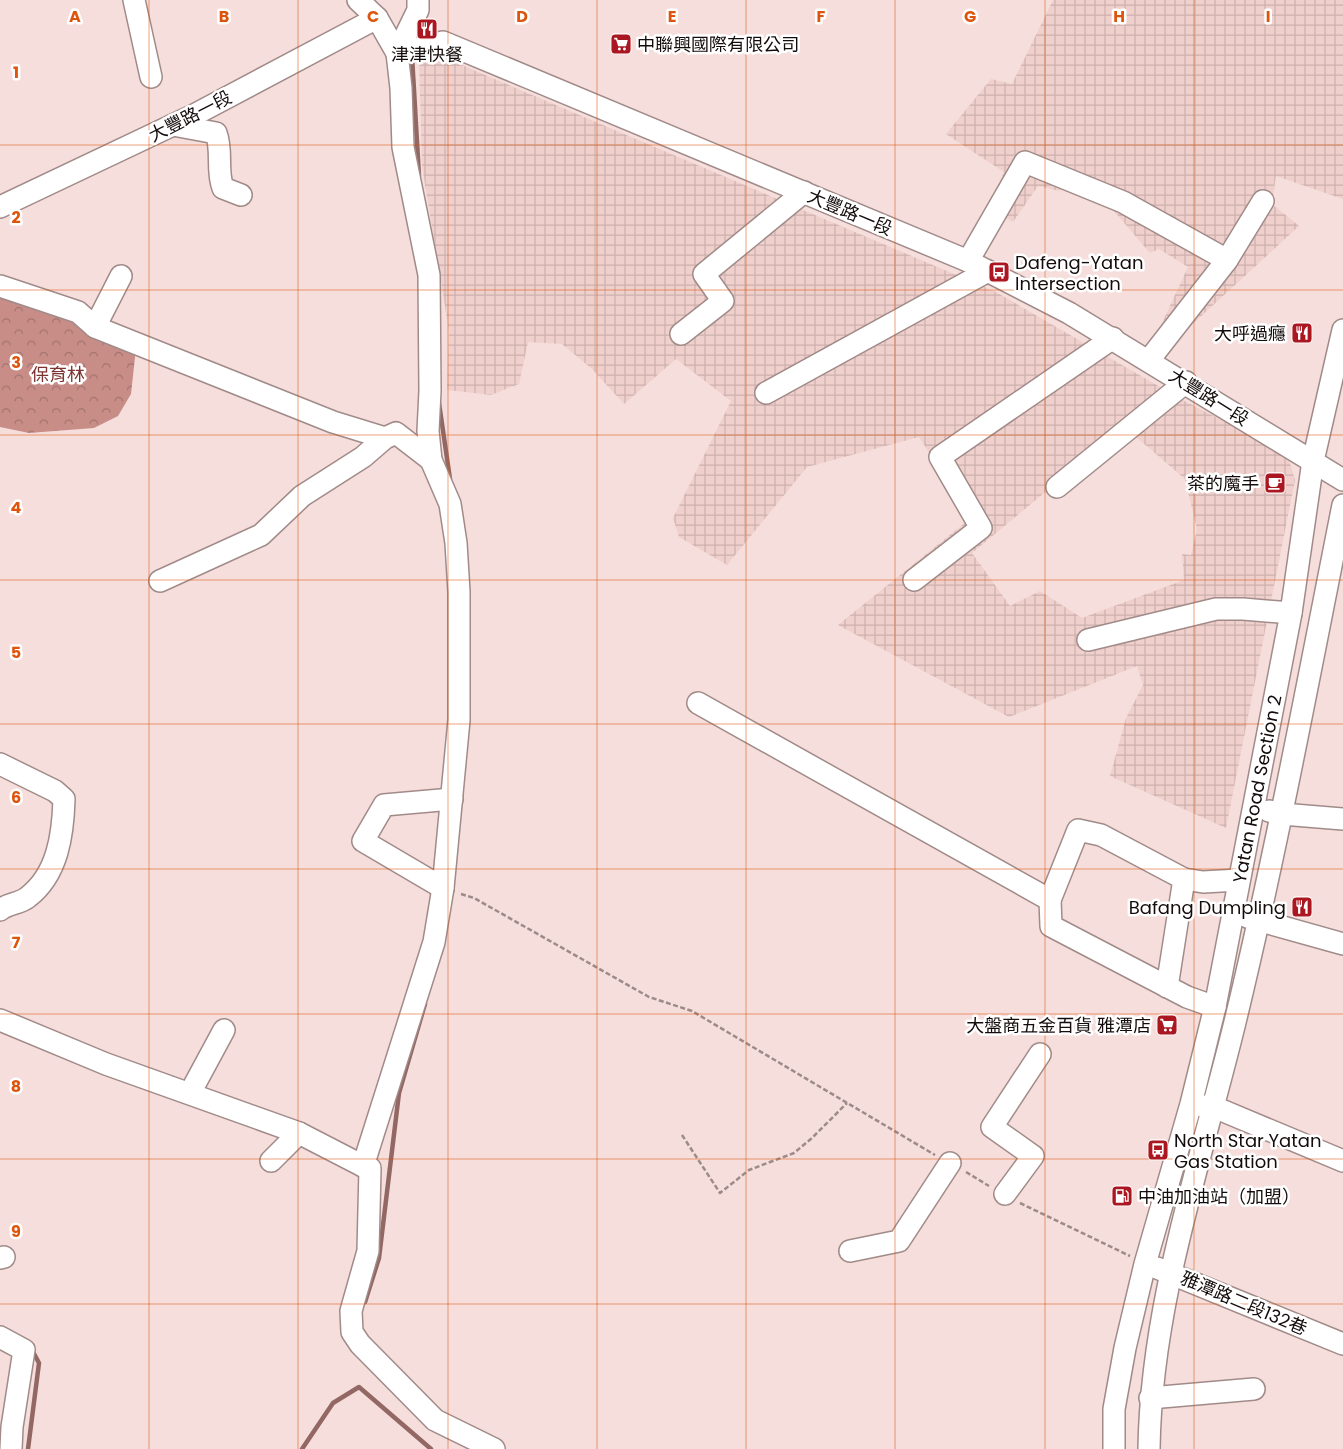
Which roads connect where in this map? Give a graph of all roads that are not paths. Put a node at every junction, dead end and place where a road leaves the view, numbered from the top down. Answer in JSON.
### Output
{"nodes":[{"id":1,"x":134,"y":0,"type":"edge"},
{"id":2,"x":358,"y":0,"type":"edge"},
{"id":3,"x":418,"y":0,"type":"edge"},
{"id":4,"x":377,"y":18,"type":"junction"},
{"id":5,"x":397,"y":53,"type":"junction"},
{"id":6,"x":151,"y":77,"type":"dead end"},
{"id":7,"x":173,"y":125,"type":"junction"},
{"id":8,"x":804,"y":192,"type":"junction"},
{"id":9,"x":241,"y":195,"type":"dead end"},
{"id":10,"x":1263,"y":201,"type":"dead end"},
{"id":11,"x":0,"y":208,"type":"edge"},
{"id":12,"x":1227,"y":260,"type":"junction"},
{"id":13,"x":968,"y":261,"type":"junction"},
{"id":14,"x":988,"y":271,"type":"junction"},
{"id":15,"x":121,"y":276,"type":"dead end"},
{"id":16,"x":0,"y":286,"type":"edge"},
{"id":17,"x":95,"y":327,"type":"junction"},
{"id":18,"x":1343,"y":330,"type":"edge"},
{"id":19,"x":681,"y":334,"type":"dead end"},
{"id":20,"x":1112,"y":338,"type":"junction"},
{"id":21,"x":1149,"y":360,"type":"junction"},
{"id":22,"x":1186,"y":382,"type":"junction"},
{"id":23,"x":766,"y":392,"type":"dead end"},
{"id":24,"x":384,"y":438,"type":"junction"},
{"id":25,"x":431,"y":460,"type":"junction"},
{"id":26,"x":1314,"y":461,"type":"junction"},
{"id":27,"x":1343,"y":480,"type":"edge"},
{"id":28,"x":1057,"y":487,"type":"dead end"},
{"id":29,"x":1343,"y":505,"type":"edge"},
{"id":30,"x":914,"y":580,"type":"dead end"},
{"id":31,"x":160,"y":582,"type":"dead end"},
{"id":32,"x":1291,"y":613,"type":"junction"},
{"id":33,"x":1088,"y":640,"type":"dead end"},
{"id":34,"x":698,"y":703,"type":"dead end"},
{"id":35,"x":0,"y":764,"type":"edge"},
{"id":36,"x":452,"y":799,"type":"junction"},
{"id":37,"x":1252,"y":806,"type":"junction"},
{"id":38,"x":1282,"y":814,"type":"junction"},
{"id":39,"x":1343,"y":819,"type":"edge"},
{"id":40,"x":1184,"y":879,"type":"junction"},
{"id":41,"x":1239,"y":880,"type":"junction"},
{"id":42,"x":442,"y":888,"type":"junction"},
{"id":43,"x":1050,"y":900,"type":"junction"},
{"id":44,"x":0,"y":910,"type":"edge"},
{"id":45,"x":1234,"y":912,"type":"junction"},
{"id":46,"x":1259,"y":920,"type":"junction"},
{"id":47,"x":1342,"y":942,"type":"edge"},
{"id":48,"x":1167,"y":987,"type":"junction"},
{"id":49,"x":1215,"y":1007,"type":"junction"},
{"id":50,"x":0,"y":1020,"type":"edge"},
{"id":51,"x":224,"y":1030,"type":"dead end"},
{"id":52,"x":1040,"y":1054,"type":"dead end"},
{"id":53,"x":190,"y":1093,"type":"junction"},
{"id":54,"x":1191,"y":1104,"type":"junction"},
{"id":55,"x":1214,"y":1107,"type":"junction"},
{"id":56,"x":299,"y":1133,"type":"junction"},
{"id":57,"x":271,"y":1160,"type":"dead end"},
{"id":58,"x":1343,"y":1161,"type":"edge"},
{"id":59,"x":950,"y":1163,"type":"road end"},
{"id":60,"x":363,"y":1166,"type":"junction"},
{"id":61,"x":1005,"y":1194,"type":"road end"},
{"id":62,"x":850,"y":1251,"type":"dead end"},
{"id":63,"x":1145,"y":1264,"type":"junction"},
{"id":64,"x":1170,"y":1272,"type":"junction"},
{"id":65,"x":0,"y":1337,"type":"edge"},
{"id":66,"x":1343,"y":1344,"type":"edge"},
{"id":67,"x":1254,"y":1389,"type":"dead end"},
{"id":68,"x":1150,"y":1398,"type":"junction"},
{"id":69,"x":11,"y":1449,"type":"edge"},
{"id":70,"x":494,"y":1449,"type":"edge"},
{"id":71,"x":1114,"y":1449,"type":"edge"},
{"id":72,"x":1149,"y":1449,"type":"edge"}],
"edges":[{"from":1,"to":6,"type":"street"},
{"from":2,"to":4,"type":"street"},
{"from":3,"to":5,"type":"street"},
{"from":4,"to":5,"type":"street"},
{"from":4,"to":7,"type":"street","name":"大豐路一段"},
{"from":5,"to":8,"type":"street","name":"大豐路一段"},
{"from":5,"to":25,"type":"street"},
{"from":7,"to":9,"type":"street"},
{"from":7,"to":11,"type":"street","name":"大豐路一段"},
{"from":8,"to":13,"type":"street","name":"大豐路一段"},
{"from":8,"to":19,"type":"street"},
{"from":10,"to":12,"type":"street"},
{"from":12,"to":13,"type":"street"},
{"from":12,"to":21,"type":"street"},
{"from":13,"to":14,"type":"street","name":"大豐路一段"},
{"from":14,"to":20,"type":"street","name":"大豐路一段"},
{"from":14,"to":23,"type":"street"},
{"from":15,"to":17,"type":"street"},
{"from":16,"to":17,"type":"street"},
{"from":17,"to":24,"type":"street"},
{"from":18,"to":26,"type":"street","name":"Yatan Road Section 2"},
{"from":20,"to":21,"type":"street","name":"大豐路一段"},
{"from":20,"to":30,"type":"street"},
{"from":21,"to":22,"type":"street","name":"大豐路一段"},
{"from":22,"to":26,"type":"street","name":"大豐路一段"},
{"from":22,"to":28,"type":"street"},
{"from":24,"to":25,"type":"street"},
{"from":24,"to":31,"type":"street"},
{"from":25,"to":36,"type":"street"},
{"from":26,"to":27,"type":"street","name":"大豐路一段"},
{"from":26,"to":32,"type":"street","name":"Yatan Road Section 2"},
{"from":29,"to":38,"type":"street","name":"Yatan Road Section 2"},
{"from":32,"to":33,"type":"street"},
{"from":32,"to":37,"type":"street","name":"Yatan Road Section 2"},
{"from":34,"to":43,"type":"street"},
{"from":35,"to":44,"type":"street"},
{"from":36,"to":42,"type":"street"},
{"from":36,"to":42,"type":"street"},
{"from":37,"to":38,"type":"street"},
{"from":37,"to":41,"type":"street","name":"Yatan Road Section 2"},
{"from":38,"to":39,"type":"street"},
{"from":38,"to":46,"type":"street","name":"Yatan Road Section 2"},
{"from":40,"to":41,"type":"street"},
{"from":40,"to":43,"type":"street"},
{"from":40,"to":48,"type":"street"},
{"from":41,"to":45,"type":"street","name":"Yatan Road Section 2"},
{"from":42,"to":60,"type":"street"},
{"from":43,"to":48,"type":"street"},
{"from":45,"to":46,"type":"street"},
{"from":45,"to":49,"type":"street","name":"Yatan Road Section 2"},
{"from":46,"to":47,"type":"street"},
{"from":46,"to":55,"type":"street","name":"Yatan Road Section 2"},
{"from":48,"to":49,"type":"street"},
{"from":49,"to":54,"type":"street","name":"Yatan Road Section 2"},
{"from":50,"to":53,"type":"street"},
{"from":51,"to":53,"type":"street"},
{"from":52,"to":61,"type":"street"},
{"from":53,"to":56,"type":"street"},
{"from":54,"to":55,"type":"street"},
{"from":54,"to":63,"type":"street","name":"Yatan Road Section 2"},
{"from":55,"to":58,"type":"street"},
{"from":55,"to":64,"type":"street","name":"Yatan Road Section 2"},
{"from":56,"to":57,"type":"street"},
{"from":56,"to":60,"type":"street"},
{"from":59,"to":62,"type":"street"},
{"from":60,"to":70,"type":"street"},
{"from":63,"to":64,"type":"street","name":"雅潭路二段132巷"},
{"from":63,"to":71,"type":"street","name":"Yatan Road Section 2"},
{"from":64,"to":66,"type":"street","name":"雅潭路二段132巷"},
{"from":64,"to":68,"type":"street","name":"Yatan Road Section 2"},
{"from":65,"to":69,"type":"street"},
{"from":67,"to":68,"type":"street"},
{"from":68,"to":72,"type":"street","name":"Yatan Road Section 2"}]}
